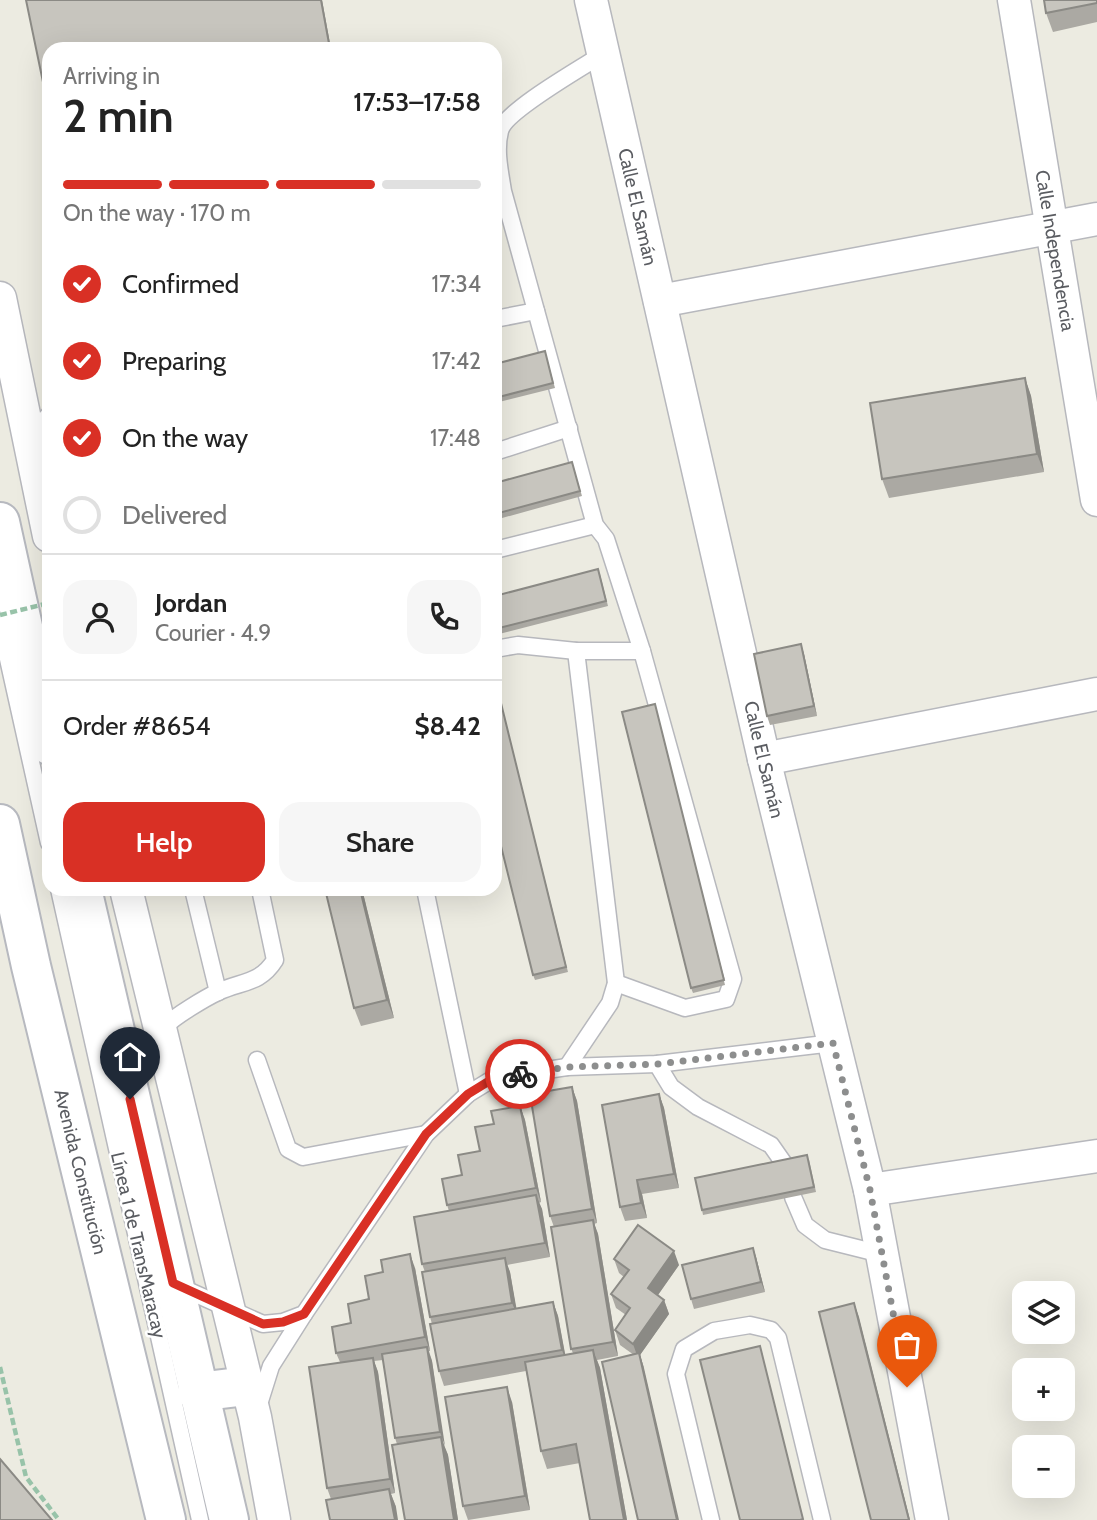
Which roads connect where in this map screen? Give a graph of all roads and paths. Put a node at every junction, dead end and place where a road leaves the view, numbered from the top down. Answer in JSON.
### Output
{"nodes":[{"id":1,"x":591,"y":0,"type":"edge"},
{"id":2,"x":1014,"y":0,"type":"edge"},
{"id":3,"x":603,"y":54,"type":"junction"},
{"id":4,"x":502,"y":126,"type":"edge"},
{"id":5,"x":502,"y":184,"type":"edge"},
{"id":6,"x":502,"y":212,"type":"edge"},
{"id":7,"x":1097,"y":219,"type":"edge"},
{"id":8,"x":1051,"y":227,"type":"junction"},
{"id":9,"x":0,"y":298,"type":"edge"},
{"id":10,"x":660,"y":301,"type":"junction"},
{"id":11,"x":536,"y":311,"type":"junction"},
{"id":12,"x":502,"y":318,"type":"edge"},
{"id":13,"x":10,"y":388,"type":"edge"},
{"id":14,"x":39,"y":426,"type":"edge"},
{"id":15,"x":569,"y":428,"type":"junction"},
{"id":16,"x":502,"y":450,"type":"edge"},
{"id":17,"x":42,"y":459,"type":"edge"},
{"id":18,"x":1097,"y":500,"type":"edge"},
{"id":19,"x":0,"y":522,"type":"edge"},
{"id":20,"x":595,"y":525,"type":"junction"},
{"id":21,"x":502,"y":548,"type":"edge"},
{"id":22,"x":42,"y":605,"type":"edge"},
{"id":23,"x":0,"y":615,"type":"edge"},
{"id":24,"x":0,"y":623,"type":"edge"},
{"id":25,"x":502,"y":648,"type":"edge"},
{"id":26,"x":576,"y":651,"type":"junction"},
{"id":27,"x":642,"y":651,"type":"junction"},
{"id":28,"x":1097,"y":694,"type":"edge"},
{"id":29,"x":42,"y":714,"type":"edge"},
{"id":30,"x":764,"y":759,"type":"junction"},
{"id":31,"x":42,"y":812,"type":"edge"},
{"id":32,"x":0,"y":824,"type":"edge"},
{"id":33,"x":61,"y":896,"type":"edge"},
{"id":34,"x":84,"y":896,"type":"edge"},
{"id":35,"x":128,"y":896,"type":"edge"},
{"id":36,"x":195,"y":896,"type":"edge"},
{"id":37,"x":261,"y":896,"type":"edge"},
{"id":38,"x":426,"y":896,"type":"edge"},
{"id":39,"x":0,"y":901,"type":"edge"},
{"id":40,"x":31,"y":966,"type":"junction"},
{"id":41,"x":616,"y":983,"type":"junction"},
{"id":42,"x":218,"y":992,"type":"junction"},
{"id":43,"x":162,"y":1040,"type":"junction"},
{"id":44,"x":833,"y":1043,"type":"junction"},
{"id":45,"x":257,"y":1060,"type":"dead end"},
{"id":46,"x":657,"y":1064,"type":"junction"},
{"id":47,"x":567,"y":1067,"type":"junction"},
{"id":48,"x":468,"y":1094,"type":"junction"},
{"id":49,"x":426,"y":1134,"type":"junction"},
{"id":50,"x":1097,"y":1156,"type":"edge"},
{"id":51,"x":785,"y":1165,"type":"edge"},
{"id":52,"x":870,"y":1190,"type":"junction"},
{"id":53,"x":793,"y":1197,"type":"edge"},
{"id":54,"x":881,"y":1254,"type":"junction"},
{"id":55,"x":173,"y":1283,"type":"junction"},
{"id":56,"x":230,"y":1310,"type":"junction"},
{"id":57,"x":304,"y":1314,"type":"junction"},
{"id":58,"x":0,"y":1367,"type":"edge"},
{"id":59,"x":197,"y":1392,"type":"junction"},
{"id":60,"x":251,"y":1401,"type":"junction"},
{"id":61,"x":58,"y":1520,"type":"edge"},
{"id":62,"x":166,"y":1520,"type":"edge"},
{"id":63,"x":200,"y":1520,"type":"edge"},
{"id":64,"x":229,"y":1520,"type":"edge"},
{"id":65,"x":274,"y":1520,"type":"edge"},
{"id":66,"x":710,"y":1520,"type":"edge"},
{"id":67,"x":822,"y":1520,"type":"edge"},
{"id":68,"x":932,"y":1520,"type":"edge"}],
"edges":[{"from":1,"to":3,"type":"street","name":"Calle El Samán"},
{"from":2,"to":8,"type":"street","name":"Calle Independencia"},
{"from":3,"to":4,"type":"lane"},
{"from":3,"to":10,"type":"street","name":"Calle El Samán"},
{"from":5,"to":6,"type":"lane"},
{"from":6,"to":11,"type":"lane"},
{"from":7,"to":8,"type":"street"},
{"from":8,"to":10,"type":"street"},
{"from":8,"to":18,"type":"street","name":"Calle Independencia"},
{"from":9,"to":13,"type":"street"},
{"from":10,"to":30,"type":"street","name":"Calle El Samán"},
{"from":11,"to":12,"type":"lane"},
{"from":11,"to":15,"type":"lane"},
{"from":13,"to":14,"type":"street"},
{"from":14,"to":17,"type":"street"},
{"from":15,"to":16,"type":"lane"},
{"from":15,"to":20,"type":"lane"},
{"from":19,"to":29,"type":"street"},
{"from":20,"to":21,"type":"lane"},
{"from":20,"to":27,"type":"lane"},
{"from":22,"to":23,"type":"path","bridge":true},
{"from":24,"to":31,"type":"lane"},
{"from":25,"to":26,"type":"lane"},
{"from":26,"to":27,"type":"lane"},
{"from":26,"to":41,"type":"lane"},
{"from":27,"to":41,"type":"lane"},
{"from":28,"to":30,"type":"street"},
{"from":30,"to":44,"type":"street","name":"Calle El Samán"},
{"from":32,"to":40,"type":"street","name":"Avenida Constitución"},
{"from":33,"to":63,"type":"lane","name":"Línea 1 de TransMaracay"},
{"from":34,"to":55,"type":"street"},
{"from":35,"to":43,"type":"street"},
{"from":36,"to":42,"type":"lane"},
{"from":37,"to":42,"type":"lane"},
{"from":38,"to":48,"type":"lane"},
{"from":39,"to":40,"type":"street"},
{"from":40,"to":62,"type":"street","name":"Avenida Constitución"},
{"from":41,"to":47,"type":"lane"},
{"from":42,"to":43,"type":"lane"},
{"from":43,"to":56,"type":"street"},
{"from":44,"to":46,"type":"lane"},
{"from":44,"to":52,"type":"street","name":"Calle El Samán"},
{"from":45,"to":49,"type":"lane"},
{"from":46,"to":47,"type":"lane"},
{"from":46,"to":51,"type":"lane"},
{"from":47,"to":48,"type":"lane"},
{"from":48,"to":49,"type":"lane"},
{"from":49,"to":57,"type":"lane"},
{"from":50,"to":52,"type":"street"},
{"from":52,"to":54,"type":"street","name":"Calle El Samán"},
{"from":53,"to":54,"type":"lane"},
{"from":54,"to":68,"type":"street","name":"Calle El Samán"},
{"from":55,"to":56,"type":"lane"},
{"from":55,"to":59,"type":"street"},
{"from":56,"to":57,"type":"lane"},
{"from":56,"to":60,"type":"street"},
{"from":57,"to":60,"type":"lane"},
{"from":58,"to":61,"type":"path"},
{"from":59,"to":60,"type":"street"},
{"from":59,"to":64,"type":"street"},
{"from":60,"to":65,"type":"street"},
{"from":66,"to":67,"type":"lane"}]}
